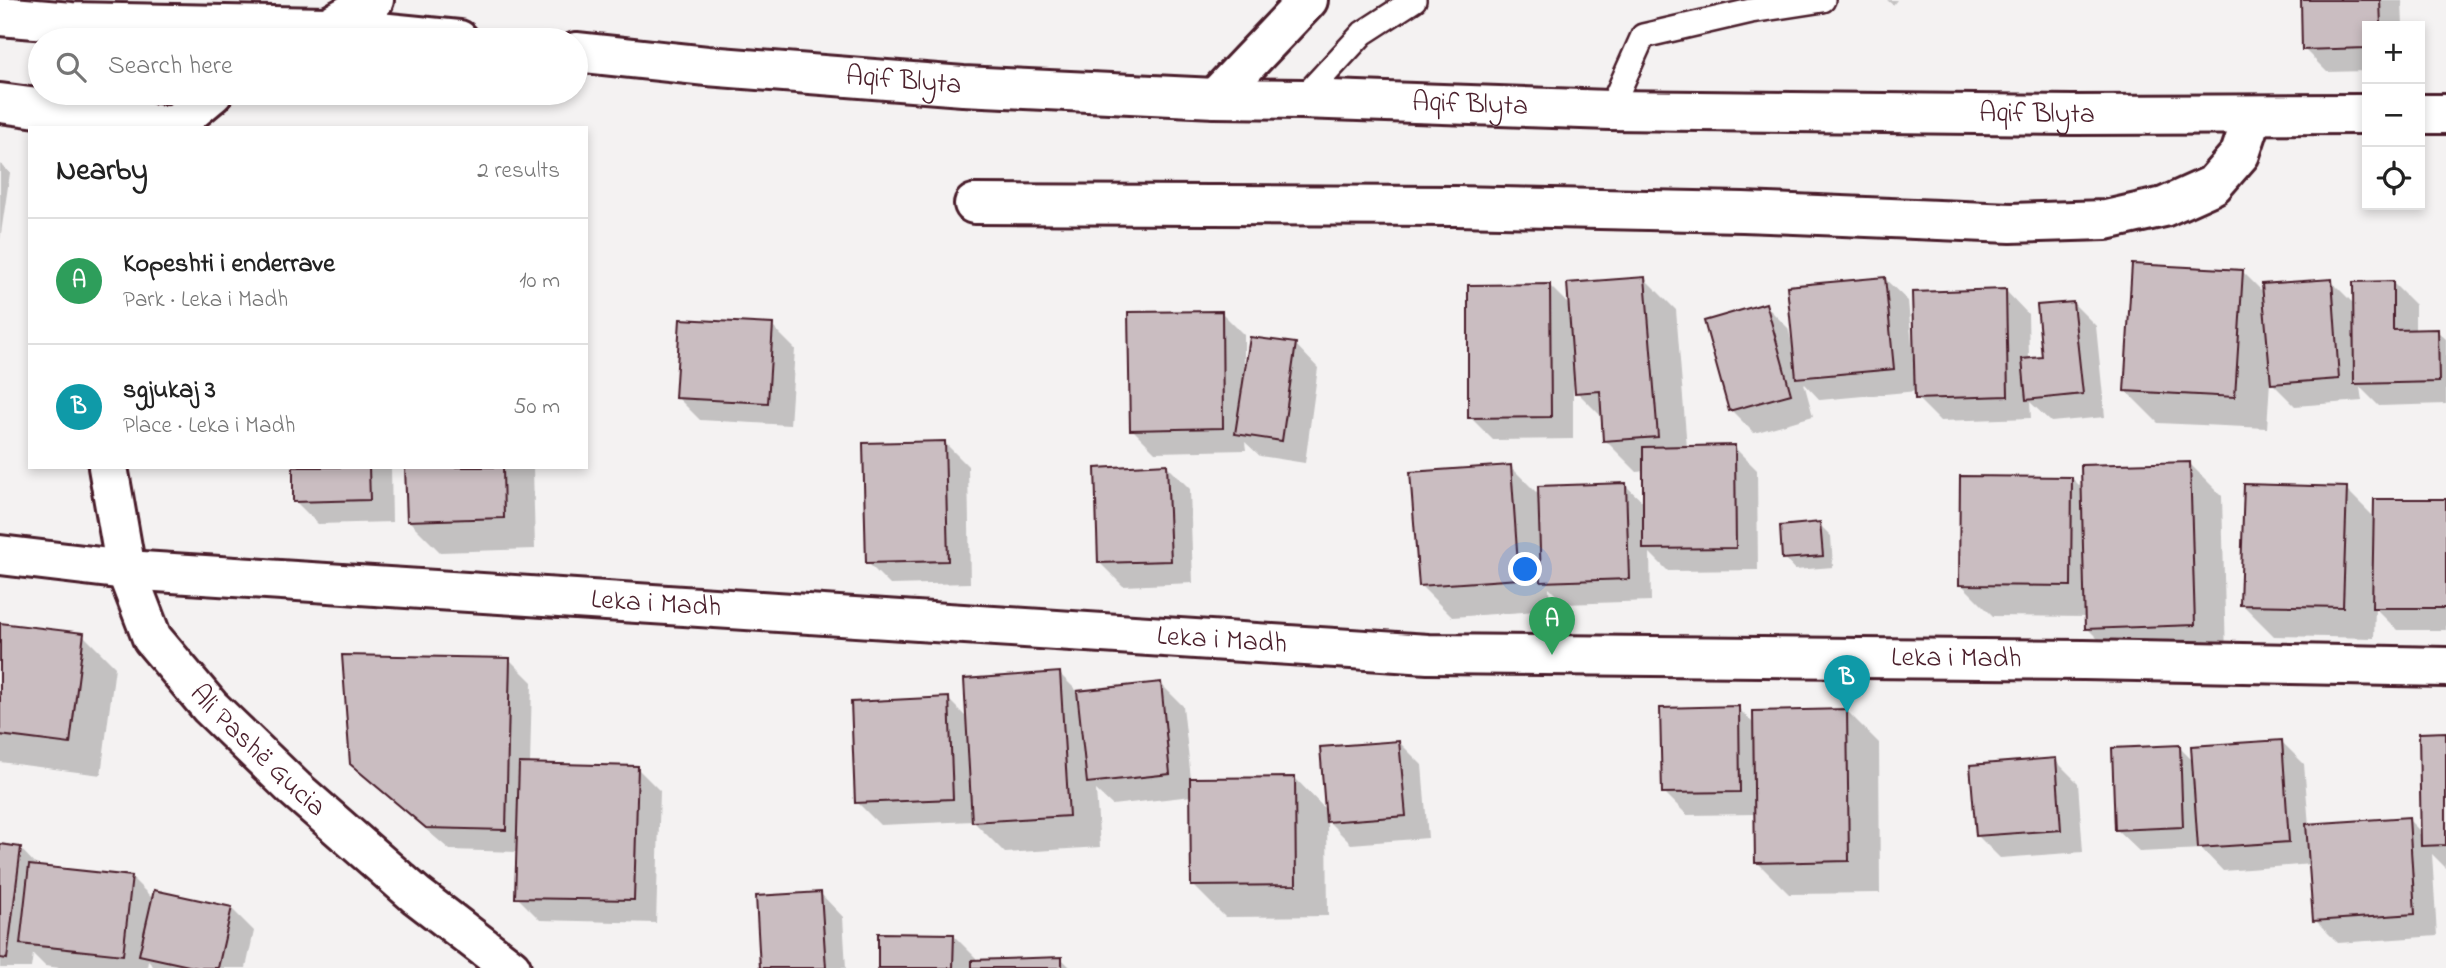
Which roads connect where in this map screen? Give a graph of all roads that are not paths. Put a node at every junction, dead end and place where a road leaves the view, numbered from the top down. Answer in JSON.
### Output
{"nodes":[{"id":1,"x":374,"y":0,"type":"edge"},
{"id":2,"x":1308,"y":0,"type":"edge"},
{"id":3,"x":1413,"y":0,"type":"edge"},
{"id":4,"x":1823,"y":0,"type":"edge"},
{"id":5,"x":0,"y":16,"type":"edge"},
{"id":6,"x":193,"y":28,"type":"edge"},
{"id":7,"x":325,"y":28,"type":"edge"},
{"id":8,"x":588,"y":53,"type":"edge"},
{"id":9,"x":1215,"y":98,"type":"junction"},
{"id":10,"x":1302,"y":99,"type":"junction"},
{"id":11,"x":0,"y":103,"type":"edge"},
{"id":12,"x":198,"y":105,"type":"edge"},
{"id":13,"x":1610,"y":110,"type":"junction"},
{"id":14,"x":2362,"y":114,"type":"edge"},
{"id":15,"x":2425,"y":114,"type":"edge"},
{"id":16,"x":2446,"y":114,"type":"edge"},
{"id":17,"x":2253,"y":115,"type":"junction"},
{"id":18,"x":164,"y":126,"type":"edge"},
{"id":19,"x":172,"y":126,"type":"edge"},
{"id":20,"x":974,"y":204,"type":"dead end"},
{"id":21,"x":108,"y":469,"type":"edge"},
{"id":22,"x":0,"y":555,"type":"edge"},
{"id":23,"x":125,"y":570,"type":"junction"},
{"id":24,"x":2446,"y":667,"type":"edge"},
{"id":25,"x":511,"y":968,"type":"edge"}],
"edges":[{"from":1,"to":7,"type":"street"},
{"from":2,"to":9,"type":"street"},
{"from":3,"to":10,"type":"lane"},
{"from":4,"to":13,"type":"lane"},
{"from":5,"to":6,"type":"street"},
{"from":8,"to":9,"type":"street","name":"Aqif Blyta"},
{"from":9,"to":10,"type":"street","name":"Aqif Blyta"},
{"from":10,"to":13,"type":"street","name":"Aqif Blyta"},
{"from":11,"to":18,"type":"street"},
{"from":12,"to":19,"type":"street"},
{"from":13,"to":17,"type":"street","name":"Aqif Blyta"},
{"from":14,"to":17,"type":"street","name":"Aqif Blyta"},
{"from":15,"to":16,"type":"street"},
{"from":17,"to":20,"type":"street"},
{"from":21,"to":23,"type":"street","name":"Ali Pashë Gucia"},
{"from":22,"to":23,"type":"street","name":"Leka i Madh"},
{"from":23,"to":24,"type":"street","name":"Leka i Madh"},
{"from":23,"to":25,"type":"street","name":"Ali Pashë Gucia"}]}
